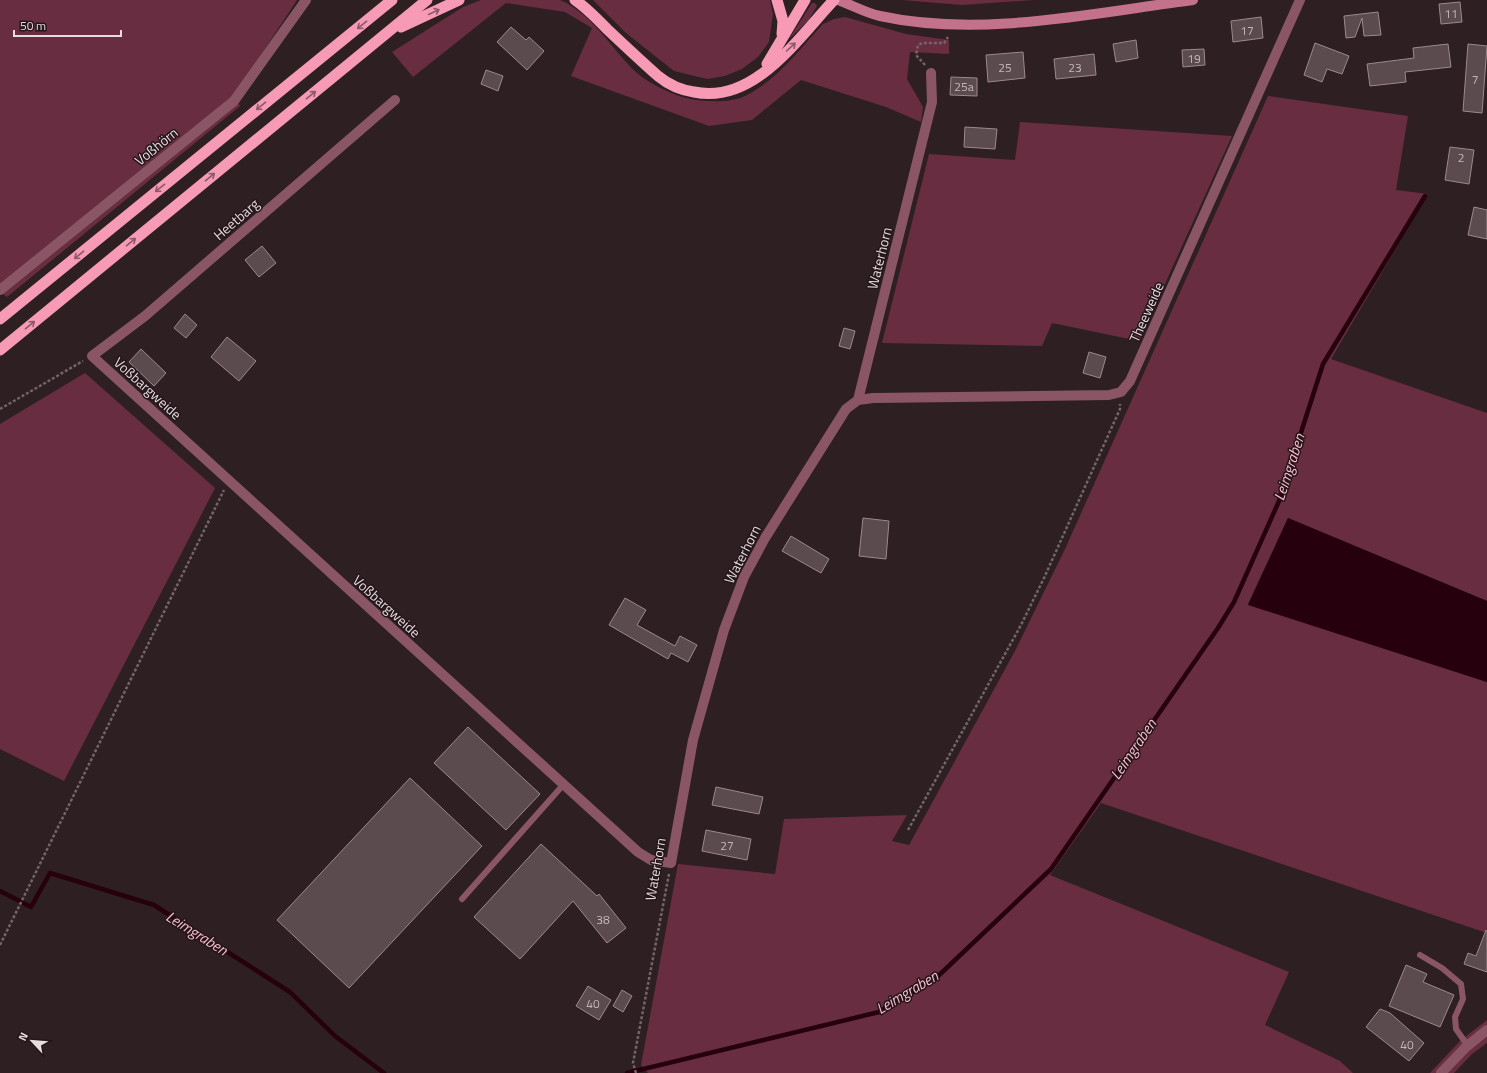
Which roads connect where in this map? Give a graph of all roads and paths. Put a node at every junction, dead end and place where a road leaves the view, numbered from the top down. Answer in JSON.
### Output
{"nodes":[{"id":1,"x":306,"y":0,"type":"edge"},
{"id":2,"x":392,"y":0,"type":"edge"},
{"id":3,"x":427,"y":0,"type":"edge"},
{"id":4,"x":459,"y":0,"type":"edge"},
{"id":5,"x":777,"y":0,"type":"edge"},
{"id":6,"x":805,"y":0,"type":"edge"},
{"id":7,"x":834,"y":0,"type":"edge"},
{"id":8,"x":838,"y":0,"type":"edge"},
{"id":9,"x":1193,"y":0,"type":"edge"},
{"id":10,"x":1300,"y":0,"type":"edge"},
{"id":11,"x":579,"y":1,"type":"edge"},
{"id":12,"x":386,"y":34,"type":"junction"},
{"id":13,"x":948,"y":38,"type":"dead end"},
{"id":14,"x":781,"y":39,"type":"junction"},
{"id":15,"x":916,"y":54,"type":"dead end"},
{"id":16,"x":931,"y":72,"type":"dead end"},
{"id":17,"x":762,"y":74,"type":"junction"},
{"id":18,"x":395,"y":100,"type":"dead end"},
{"id":19,"x":0,"y":290,"type":"edge"},
{"id":20,"x":0,"y":319,"type":"edge"},
{"id":21,"x":0,"y":350,"type":"edge"},
{"id":22,"x":92,"y":356,"type":"junction"},
{"id":23,"x":1121,"y":392,"type":"junction"},
{"id":24,"x":858,"y":400,"type":"junction"},
{"id":25,"x":0,"y":409,"type":"edge"},
{"id":26,"x":228,"y":481,"type":"junction"},
{"id":27,"x":564,"y":784,"type":"junction"},
{"id":28,"x":908,"y":830,"type":"dead end"},
{"id":29,"x":671,"y":863,"type":"junction"},
{"id":30,"x":462,"y":899,"type":"dead end"},
{"id":31,"x":0,"y":946,"type":"edge"},
{"id":32,"x":1420,"y":956,"type":"dead end"},
{"id":33,"x":1487,"y":1030,"type":"edge"},
{"id":34,"x":1468,"y":1046,"type":"junction"},
{"id":35,"x":636,"y":1073,"type":"edge"},
{"id":36,"x":1441,"y":1073,"type":"edge"}],
"edges":[{"from":1,"to":19,"type":"street","name":"Voßhörn"},
{"from":2,"to":20,"type":"highway","one_way":true},
{"from":3,"to":12,"type":"highway"},
{"from":12,"to":4,"type":"highway","one_way":true},
{"from":5,"to":14,"type":"highway"},
{"from":6,"to":14,"type":"highway"},
{"from":17,"to":7,"type":"highway","one_way":true},
{"from":8,"to":9,"type":"main road"},
{"from":10,"to":23,"type":"street","name":"Theeweide"},
{"from":11,"to":17,"type":"highway"},
{"from":21,"to":12,"type":"highway","one_way":true},
{"from":13,"to":15,"type":"path"},
{"from":14,"to":17,"type":"highway"},
{"from":16,"to":24,"type":"street","name":"Waterhorn"},
{"from":18,"to":22,"type":"street","name":"Heetbarg"},
{"from":22,"to":25,"type":"path"},
{"from":22,"to":26,"type":"street","name":"Voßbargweide"},
{"from":23,"to":24,"type":"street"},
{"from":23,"to":28,"type":"path"},
{"from":24,"to":29,"type":"street","name":"Waterhorn"},
{"from":26,"to":27,"type":"street","name":"Voßbargweide"},
{"from":26,"to":31,"type":"path"},
{"from":27,"to":29,"type":"street","name":"Voßbargweide"},
{"from":27,"to":30,"type":"lane"},
{"from":29,"to":35,"type":"path","name":"Waterhorn"},
{"from":32,"to":34,"type":"lane"},
{"from":33,"to":34,"type":"street"},
{"from":34,"to":36,"type":"street"}]}
